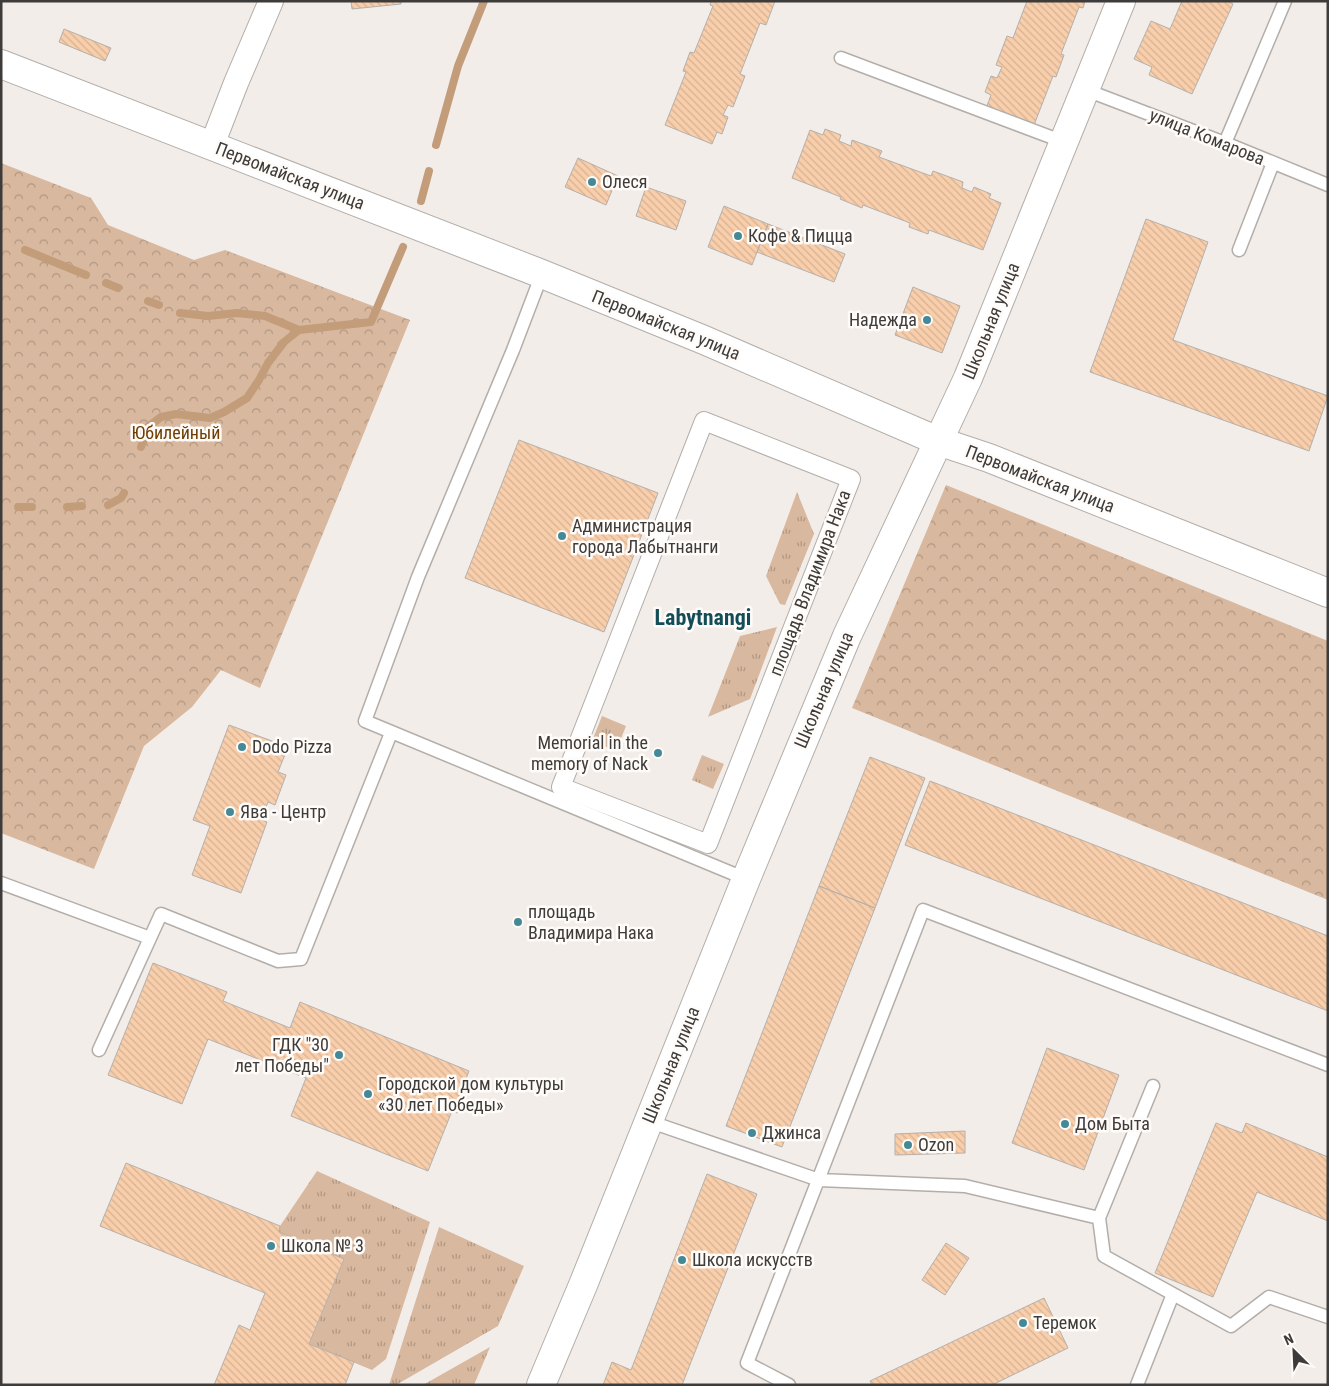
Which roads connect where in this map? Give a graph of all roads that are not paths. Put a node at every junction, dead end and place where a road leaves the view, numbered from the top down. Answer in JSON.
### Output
{"nodes":[{"id":1,"x":271,"y":1,"type":"edge"},
{"id":2,"x":1121,"y":1,"type":"edge"},
{"id":3,"x":1285,"y":1,"type":"edge"},
{"id":4,"x":841,"y":58,"type":"dead end"},
{"id":5,"x":1,"y":64,"type":"edge"},
{"id":6,"x":1086,"y":90,"type":"junction"},
{"id":7,"x":1064,"y":142,"type":"junction"},
{"id":8,"x":1225,"y":143,"type":"junction"},
{"id":9,"x":212,"y":145,"type":"junction"},
{"id":10,"x":1272,"y":163,"type":"junction"},
{"id":11,"x":1328,"y":185,"type":"edge"},
{"id":12,"x":1239,"y":250,"type":"dead end"},
{"id":13,"x":542,"y":274,"type":"junction"},
{"id":14,"x":938,"y":441,"type":"junction"},
{"id":15,"x":1328,"y":593,"type":"edge"},
{"id":16,"x":391,"y":733,"type":"junction"},
{"id":17,"x":708,"y":844,"type":"joint"},
{"id":18,"x":746,"y":879,"type":"junction"},
{"id":19,"x":1,"y":883,"type":"edge"},
{"id":20,"x":150,"y":938,"type":"junction"},
{"id":21,"x":99,"y":1050,"type":"dead end"},
{"id":22,"x":1328,"y":1065,"type":"edge"},
{"id":23,"x":1153,"y":1086,"type":"dead end"},
{"id":24,"x":648,"y":1121,"type":"junction"},
{"id":25,"x":819,"y":1180,"type":"junction"},
{"id":26,"x":1099,"y":1218,"type":"junction"},
{"id":27,"x":1172,"y":1294,"type":"junction"},
{"id":28,"x":1328,"y":1317,"type":"edge"},
{"id":29,"x":541,"y":1385,"type":"edge"},
{"id":30,"x":789,"y":1385,"type":"edge"},
{"id":31,"x":1137,"y":1385,"type":"edge"}],
"edges":[{"from":1,"to":9,"type":"street"},
{"from":2,"to":6,"type":"street","name":"Школьная улица"},
{"from":3,"to":8,"type":"lane"},
{"from":4,"to":7,"type":"lane"},
{"from":5,"to":9,"type":"street","name":"Первомайская улица"},
{"from":6,"to":7,"type":"street","name":"Школьная улица"},
{"from":6,"to":8,"type":"lane","name":"улица Комарова"},
{"from":7,"to":14,"type":"street","name":"Школьная улица"},
{"from":8,"to":10,"type":"lane","name":"улица Комарова"},
{"from":9,"to":13,"type":"street","name":"Первомайская улица"},
{"from":10,"to":11,"type":"lane","name":"улица Комарова"},
{"from":10,"to":12,"type":"lane"},
{"from":13,"to":14,"type":"street","name":"Первомайская улица"},
{"from":13,"to":16,"type":"lane"},
{"from":14,"to":15,"type":"street","name":"Первомайская улица"},
{"from":14,"to":18,"type":"street","name":"Школьная улица"},
{"from":16,"to":18,"type":"lane"},
{"from":16,"to":20,"type":"lane"},
{"from":17,"to":17,"type":"street","name":"площадь Владимира Нака"},
{"from":18,"to":24,"type":"street","name":"Школьная улица"},
{"from":19,"to":20,"type":"lane"},
{"from":20,"to":21,"type":"lane"},
{"from":22,"to":25,"type":"lane"},
{"from":23,"to":26,"type":"lane"},
{"from":24,"to":25,"type":"lane"},
{"from":24,"to":29,"type":"street","name":"Школьная улица"},
{"from":25,"to":26,"type":"lane"},
{"from":25,"to":30,"type":"lane"},
{"from":26,"to":27,"type":"lane"},
{"from":27,"to":28,"type":"lane"},
{"from":27,"to":31,"type":"lane"}]}
